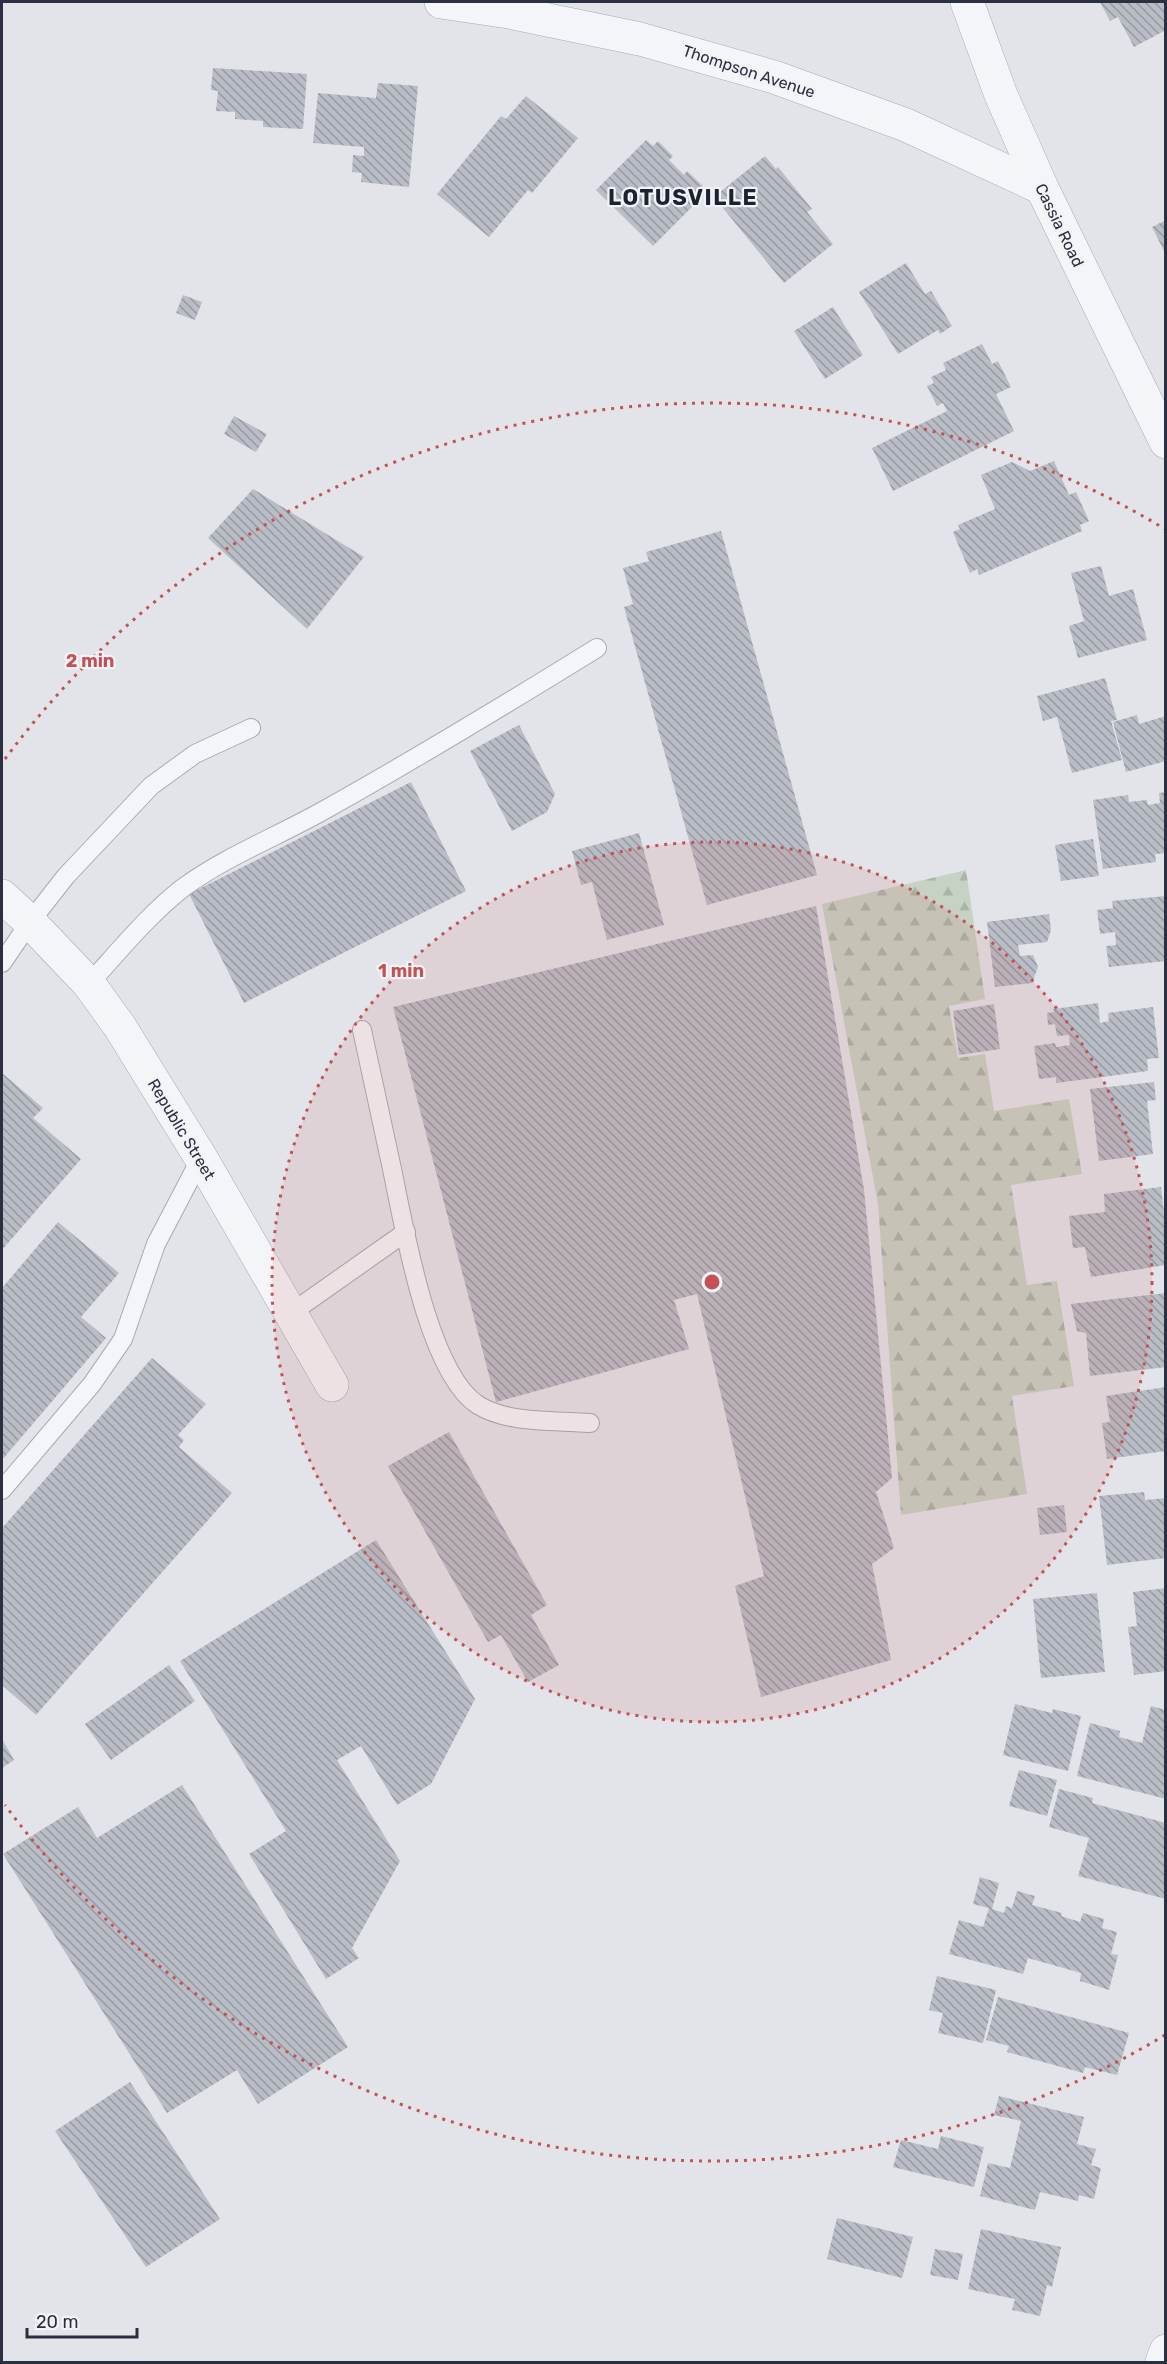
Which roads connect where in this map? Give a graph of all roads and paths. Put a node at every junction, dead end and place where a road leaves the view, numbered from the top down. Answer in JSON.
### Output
{"nodes":[{"id":1,"x":441,"y":2,"type":"edge"},
{"id":2,"x":967,"y":2,"type":"edge"},
{"id":3,"x":520,"y":8,"type":"edge"},
{"id":4,"x":1042,"y":188,"type":"junction"},
{"id":5,"x":1166,"y":442,"type":"edge"},
{"id":6,"x":597,"y":648,"type":"dead end"},
{"id":7,"x":251,"y":728,"type":"dead end"},
{"id":8,"x":2,"y":896,"type":"edge"},
{"id":9,"x":30,"y":922,"type":"junction"},
{"id":10,"x":2,"y":963,"type":"edge"},
{"id":11,"x":89,"y":984,"type":"junction"},
{"id":12,"x":362,"y":1030,"type":"dead end"},
{"id":13,"x":201,"y":1158,"type":"junction"},
{"id":14,"x":405,"y":1232,"type":"junction"},
{"id":15,"x":291,"y":1314,"type":"junction"},
{"id":16,"x":332,"y":1385,"type":"dead end"},
{"id":17,"x":590,"y":1423,"type":"dead end"},
{"id":18,"x":2,"y":1490,"type":"edge"}],
"edges":[{"from":1,"to":3,"type":"street","name":"Thompson Avenue"},
{"from":2,"to":4,"type":"street","name":"Cassia Road"},
{"from":3,"to":4,"type":"street","name":"Thompson Avenue"},
{"from":4,"to":5,"type":"street","name":"Cassia Road"},
{"from":6,"to":11,"type":"lane"},
{"from":7,"to":9,"type":"lane"},
{"from":8,"to":9,"type":"street","name":"Republic Street"},
{"from":9,"to":10,"type":"lane"},
{"from":9,"to":11,"type":"street","name":"Republic Street"},
{"from":11,"to":13,"type":"street","name":"Republic Street"},
{"from":12,"to":14,"type":"lane"},
{"from":13,"to":15,"type":"street","name":"Republic Street"},
{"from":13,"to":18,"type":"lane"},
{"from":14,"to":15,"type":"lane"},
{"from":14,"to":17,"type":"lane"},
{"from":15,"to":16,"type":"street","name":"Republic Street"}]}
